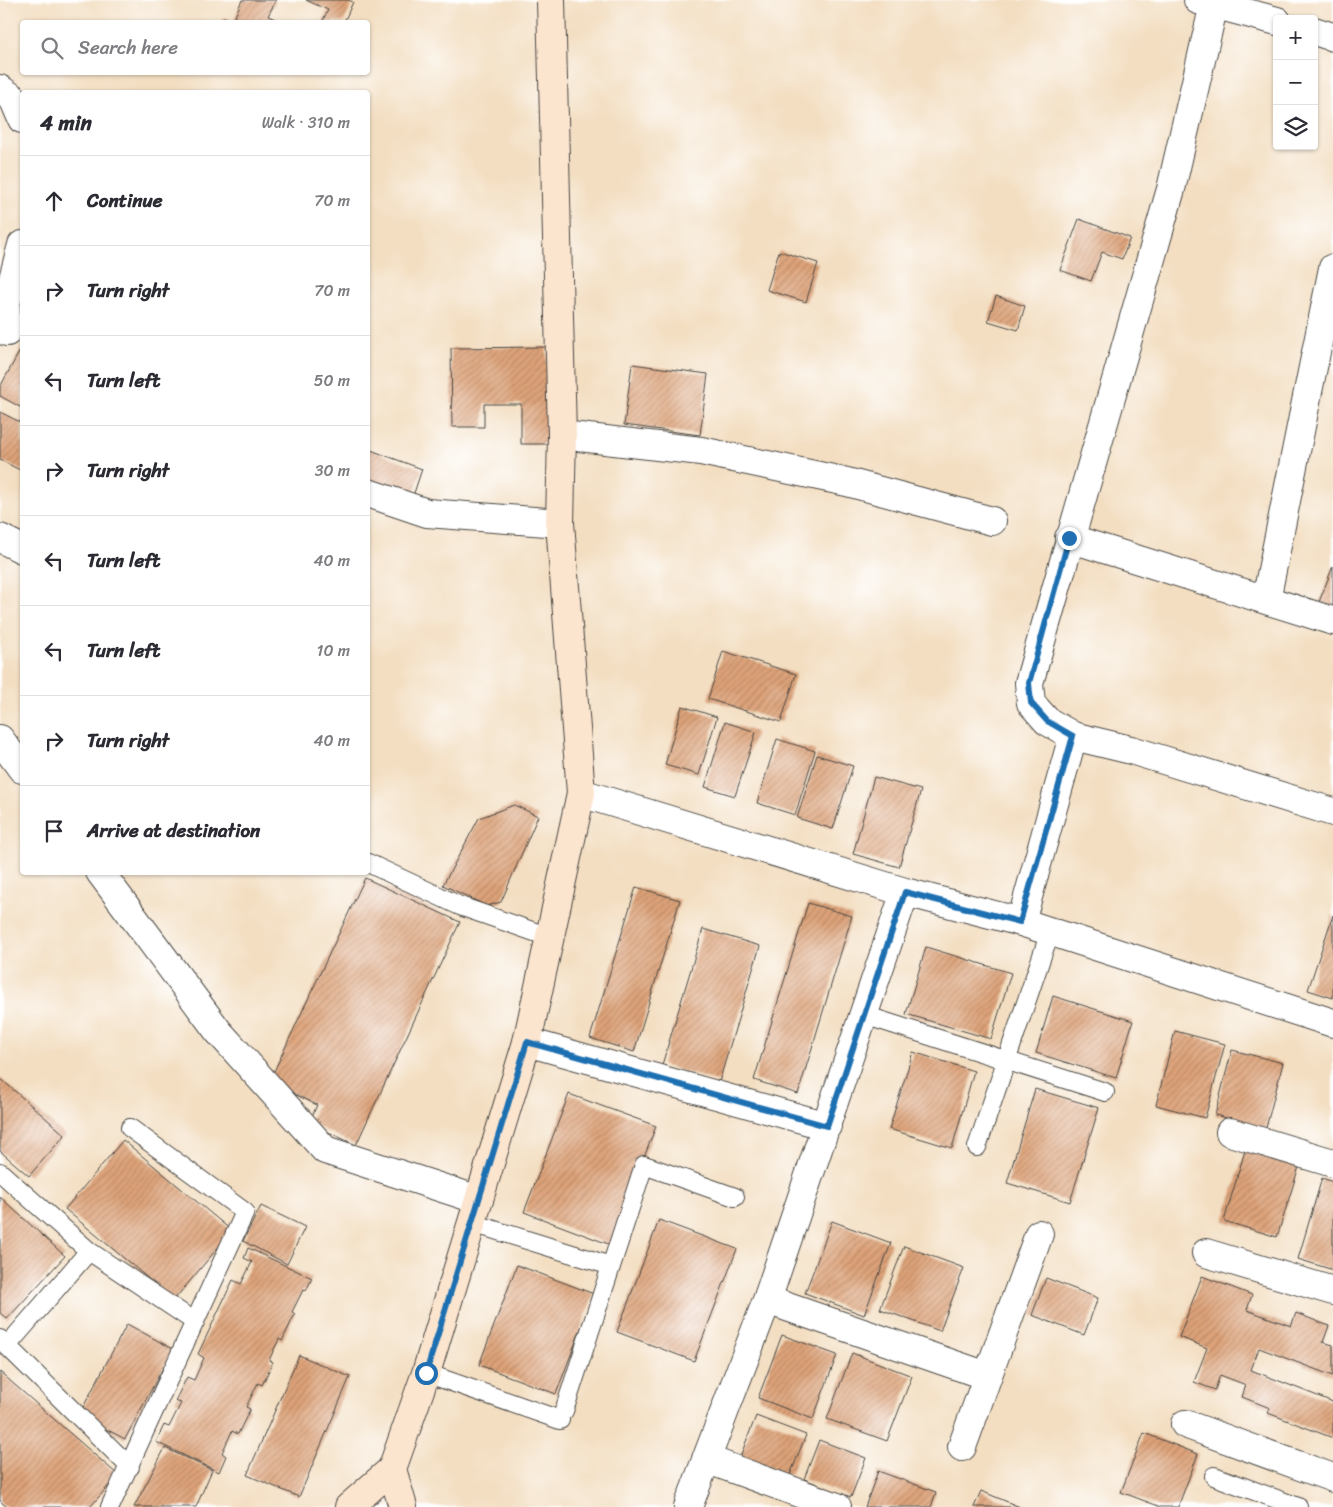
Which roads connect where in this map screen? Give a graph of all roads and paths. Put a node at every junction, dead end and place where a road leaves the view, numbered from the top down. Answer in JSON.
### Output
{"nodes":[{"id":1,"x":550,"y":0,"type":"edge"},
{"id":2,"x":1209,"y":1,"type":"edge"},
{"id":3,"x":1273,"y":20,"type":"edge"},
{"id":4,"x":1318,"y":32,"type":"edge"},
{"id":5,"x":1333,"y":37,"type":"edge"},
{"id":6,"x":0,"y":89,"type":"edge"},
{"id":7,"x":20,"y":115,"type":"edge"},
{"id":8,"x":20,"y":252,"type":"edge"},
{"id":9,"x":1333,"y":268,"type":"edge"},
{"id":10,"x":10,"y":334,"type":"edge"},
{"id":11,"x":562,"y":435,"type":"junction"},
{"id":12,"x":370,"y":494,"type":"edge"},
{"id":13,"x":992,"y":520,"type":"dead end"},
{"id":14,"x":560,"y":522,"type":"junction"},
{"id":15,"x":0,"y":538,"type":"edge"},
{"id":16,"x":1069,"y":538,"type":"junction"},
{"id":17,"x":20,"y":548,"type":"edge"},
{"id":18,"x":1266,"y":600,"type":"junction"},
{"id":19,"x":1333,"y":621,"type":"edge"},
{"id":20,"x":1073,"y":736,"type":"junction"},
{"id":21,"x":0,"y":738,"type":"edge"},
{"id":22,"x":20,"y":766,"type":"edge"},
{"id":23,"x":580,"y":793,"type":"junction"},
{"id":24,"x":1333,"y":812,"type":"edge"},
{"id":25,"x":370,"y":864,"type":"edge"},
{"id":26,"x":102,"y":875,"type":"edge"},
{"id":27,"x":905,"y":892,"type":"junction"},
{"id":28,"x":1020,"y":922,"type":"junction"},
{"id":29,"x":1050,"y":932,"type":"junction"},
{"id":30,"x":549,"y":937,"type":"junction"},
{"id":31,"x":864,"y":1015,"type":"junction"},
{"id":32,"x":1333,"y":1023,"type":"edge"},
{"id":33,"x":527,"y":1042,"type":"junction"},
{"id":34,"x":1006,"y":1060,"type":"junction"},
{"id":35,"x":1105,"y":1092,"type":"dead end"},
{"id":36,"x":827,"y":1126,"type":"junction"},
{"id":37,"x":130,"y":1128,"type":"dead end"},
{"id":38,"x":1230,"y":1132,"type":"dead end"},
{"id":39,"x":976,"y":1147,"type":"dead end"},
{"id":40,"x":1333,"y":1163,"type":"edge"},
{"id":41,"x":0,"y":1172,"type":"edge"},
{"id":42,"x":735,"y":1197,"type":"dead end"},
{"id":43,"x":475,"y":1211,"type":"junction"},
{"id":44,"x":1039,"y":1234,"type":"dead end"},
{"id":45,"x":88,"y":1251,"type":"junction"},
{"id":46,"x":1206,"y":1253,"type":"dead end"},
{"id":47,"x":611,"y":1266,"type":"junction"},
{"id":48,"x":1333,"y":1291,"type":"edge"},
{"id":49,"x":767,"y":1300,"type":"junction"},
{"id":50,"x":195,"y":1322,"type":"junction"},
{"id":51,"x":3,"y":1342,"type":"edge"},
{"id":52,"x":426,"y":1373,"type":"junction"},
{"id":53,"x":987,"y":1376,"type":"junction"},
{"id":54,"x":1185,"y":1424,"type":"dead end"},
{"id":55,"x":962,"y":1447,"type":"dead end"},
{"id":56,"x":706,"y":1459,"type":"junction"},
{"id":57,"x":130,"y":1467,"type":"junction"},
{"id":58,"x":392,"y":1469,"type":"junction"},
{"id":59,"x":1214,"y":1476,"type":"dead end"},
{"id":60,"x":1333,"y":1478,"type":"edge"},
{"id":61,"x":110,"y":1507,"type":"edge"},
{"id":62,"x":349,"y":1507,"type":"edge"},
{"id":63,"x":403,"y":1507,"type":"edge"},
{"id":64,"x":688,"y":1507,"type":"edge"},
{"id":65,"x":837,"y":1507,"type":"edge"},
{"id":66,"x":1298,"y":1507,"type":"edge"}],
"edges":[{"from":1,"to":11,"type":"street"},
{"from":2,"to":3,"type":"street"},
{"from":2,"to":16,"type":"street"},
{"from":4,"to":5,"type":"street"},
{"from":6,"to":7,"type":"street"},
{"from":8,"to":10,"type":"street"},
{"from":9,"to":18,"type":"street"},
{"from":11,"to":13,"type":"street"},
{"from":11,"to":14,"type":"street"},
{"from":12,"to":14,"type":"street"},
{"from":14,"to":23,"type":"street"},
{"from":15,"to":17,"type":"street"},
{"from":16,"to":18,"type":"street"},
{"from":16,"to":20,"type":"street"},
{"from":18,"to":19,"type":"street"},
{"from":20,"to":24,"type":"street"},
{"from":20,"to":28,"type":"street"},
{"from":21,"to":22,"type":"street"},
{"from":23,"to":27,"type":"street"},
{"from":23,"to":30,"type":"street"},
{"from":25,"to":30,"type":"lane"},
{"from":26,"to":43,"type":"street"},
{"from":27,"to":28,"type":"street"},
{"from":27,"to":31,"type":"street"},
{"from":28,"to":29,"type":"street"},
{"from":29,"to":32,"type":"street"},
{"from":29,"to":34,"type":"lane"},
{"from":30,"to":33,"type":"street"},
{"from":31,"to":34,"type":"lane"},
{"from":31,"to":36,"type":"street"},
{"from":33,"to":36,"type":"street"},
{"from":33,"to":43,"type":"street"},
{"from":34,"to":35,"type":"lane"},
{"from":34,"to":39,"type":"lane"},
{"from":36,"to":49,"type":"street"},
{"from":37,"to":50,"type":"lane"},
{"from":38,"to":40,"type":"street"},
{"from":41,"to":45,"type":"lane"},
{"from":42,"to":47,"type":"lane"},
{"from":43,"to":47,"type":"lane"},
{"from":43,"to":52,"type":"street"},
{"from":44,"to":53,"type":"street"},
{"from":45,"to":50,"type":"lane"},
{"from":45,"to":51,"type":"lane"},
{"from":46,"to":48,"type":"street"},
{"from":47,"to":52,"type":"lane"},
{"from":49,"to":53,"type":"street"},
{"from":49,"to":56,"type":"street"},
{"from":50,"to":57,"type":"lane"},
{"from":51,"to":57,"type":"lane"},
{"from":52,"to":58,"type":"street"},
{"from":53,"to":55,"type":"street"},
{"from":54,"to":60,"type":"street"},
{"from":56,"to":64,"type":"street"},
{"from":56,"to":65,"type":"street"},
{"from":57,"to":61,"type":"lane"},
{"from":58,"to":62,"type":"street"},
{"from":58,"to":63,"type":"street"},
{"from":59,"to":66,"type":"lane"}]}
